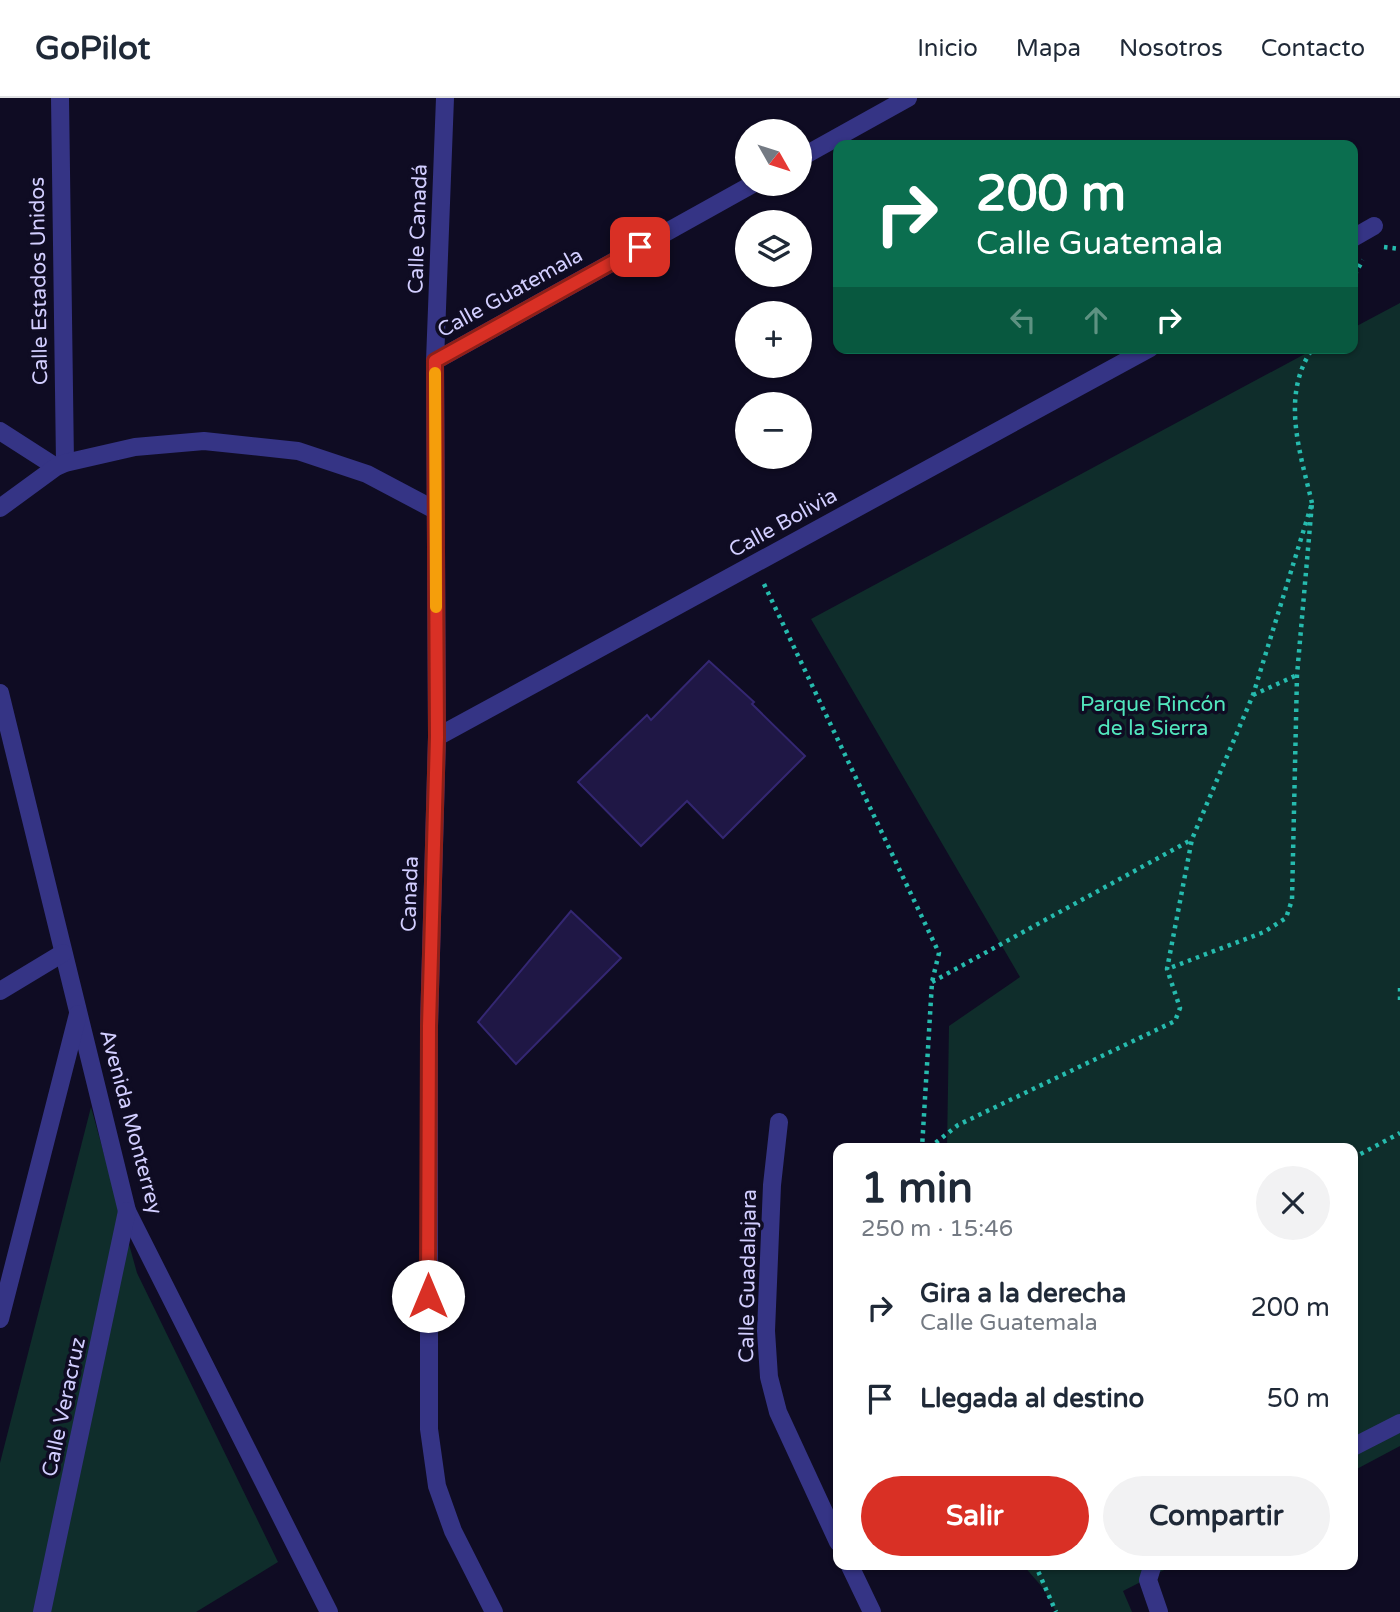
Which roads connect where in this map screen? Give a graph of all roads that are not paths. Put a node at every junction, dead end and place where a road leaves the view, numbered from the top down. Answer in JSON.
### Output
{"nodes":[{"id":1,"x":60,"y":98,"type":"edge"},
{"id":2,"x":445,"y":98,"type":"edge"},
{"id":3,"x":908,"y":98,"type":"edge"},
{"id":4,"x":812,"y":151,"type":"edge"},
{"id":5,"x":735,"y":195,"type":"edge"},
{"id":6,"x":1374,"y":226,"type":"dead end"},
{"id":7,"x":1358,"y":235,"type":"edge"},
{"id":8,"x":1139,"y":354,"type":"edge"},
{"id":9,"x":435,"y":361,"type":"junction"},
{"id":10,"x":0,"y":431,"type":"edge"},
{"id":11,"x":60,"y":465,"type":"junction"},
{"id":12,"x":0,"y":508,"type":"edge"},
{"id":13,"x":435,"y":510,"type":"junction"},
{"id":14,"x":0,"y":693,"type":"edge"},
{"id":15,"x":437,"y":737,"type":"junction"},
{"id":16,"x":64,"y":953,"type":"junction"},
{"id":17,"x":0,"y":991,"type":"edge"},
{"id":18,"x":78,"y":1012,"type":"junction"},
{"id":19,"x":779,"y":1122,"type":"dead end"},
{"id":20,"x":127,"y":1211,"type":"junction"},
{"id":21,"x":0,"y":1319,"type":"edge"},
{"id":22,"x":1400,"y":1423,"type":"edge"},
{"id":23,"x":1358,"y":1444,"type":"edge"},
{"id":24,"x":833,"y":1531,"type":"edge"},
{"id":25,"x":852,"y":1570,"type":"edge"},
{"id":26,"x":1151,"y":1570,"type":"edge"},
{"id":27,"x":42,"y":1612,"type":"edge"},
{"id":28,"x":329,"y":1612,"type":"edge"},
{"id":29,"x":494,"y":1612,"type":"edge"},
{"id":30,"x":872,"y":1612,"type":"edge"},
{"id":31,"x":1159,"y":1612,"type":"edge"}],
"edges":[{"from":1,"to":11,"type":"street","name":"Calle Estados Unidos"},
{"from":2,"to":9,"type":"street","name":"Calle Canadá"},
{"from":3,"to":4,"type":"street"},
{"from":5,"to":9,"type":"street","name":"Calle Guatemala"},
{"from":6,"to":7,"type":"street"},
{"from":8,"to":15,"type":"street","name":"Calle Bolivia"},
{"from":9,"to":13,"type":"street","name":"Canada"},
{"from":10,"to":11,"type":"street"},
{"from":11,"to":12,"type":"street"},
{"from":11,"to":13,"type":"street"},
{"from":13,"to":15,"type":"street","name":"Canada"},
{"from":14,"to":16,"type":"street","name":"Avenida Monterrey"},
{"from":15,"to":29,"type":"street","name":"Canada"},
{"from":16,"to":17,"type":"street"},
{"from":16,"to":18,"type":"street","name":"Avenida Monterrey"},
{"from":18,"to":20,"type":"street","name":"Avenida Monterrey"},
{"from":18,"to":21,"type":"street"},
{"from":19,"to":24,"type":"street","name":"Calle Guadalajara"},
{"from":20,"to":27,"type":"street","name":"Calle Veracruz"},
{"from":20,"to":28,"type":"street","name":"Avenida Monterrey"},
{"from":22,"to":23,"type":"street"},
{"from":25,"to":30,"type":"street"},
{"from":26,"to":31,"type":"street"}]}
